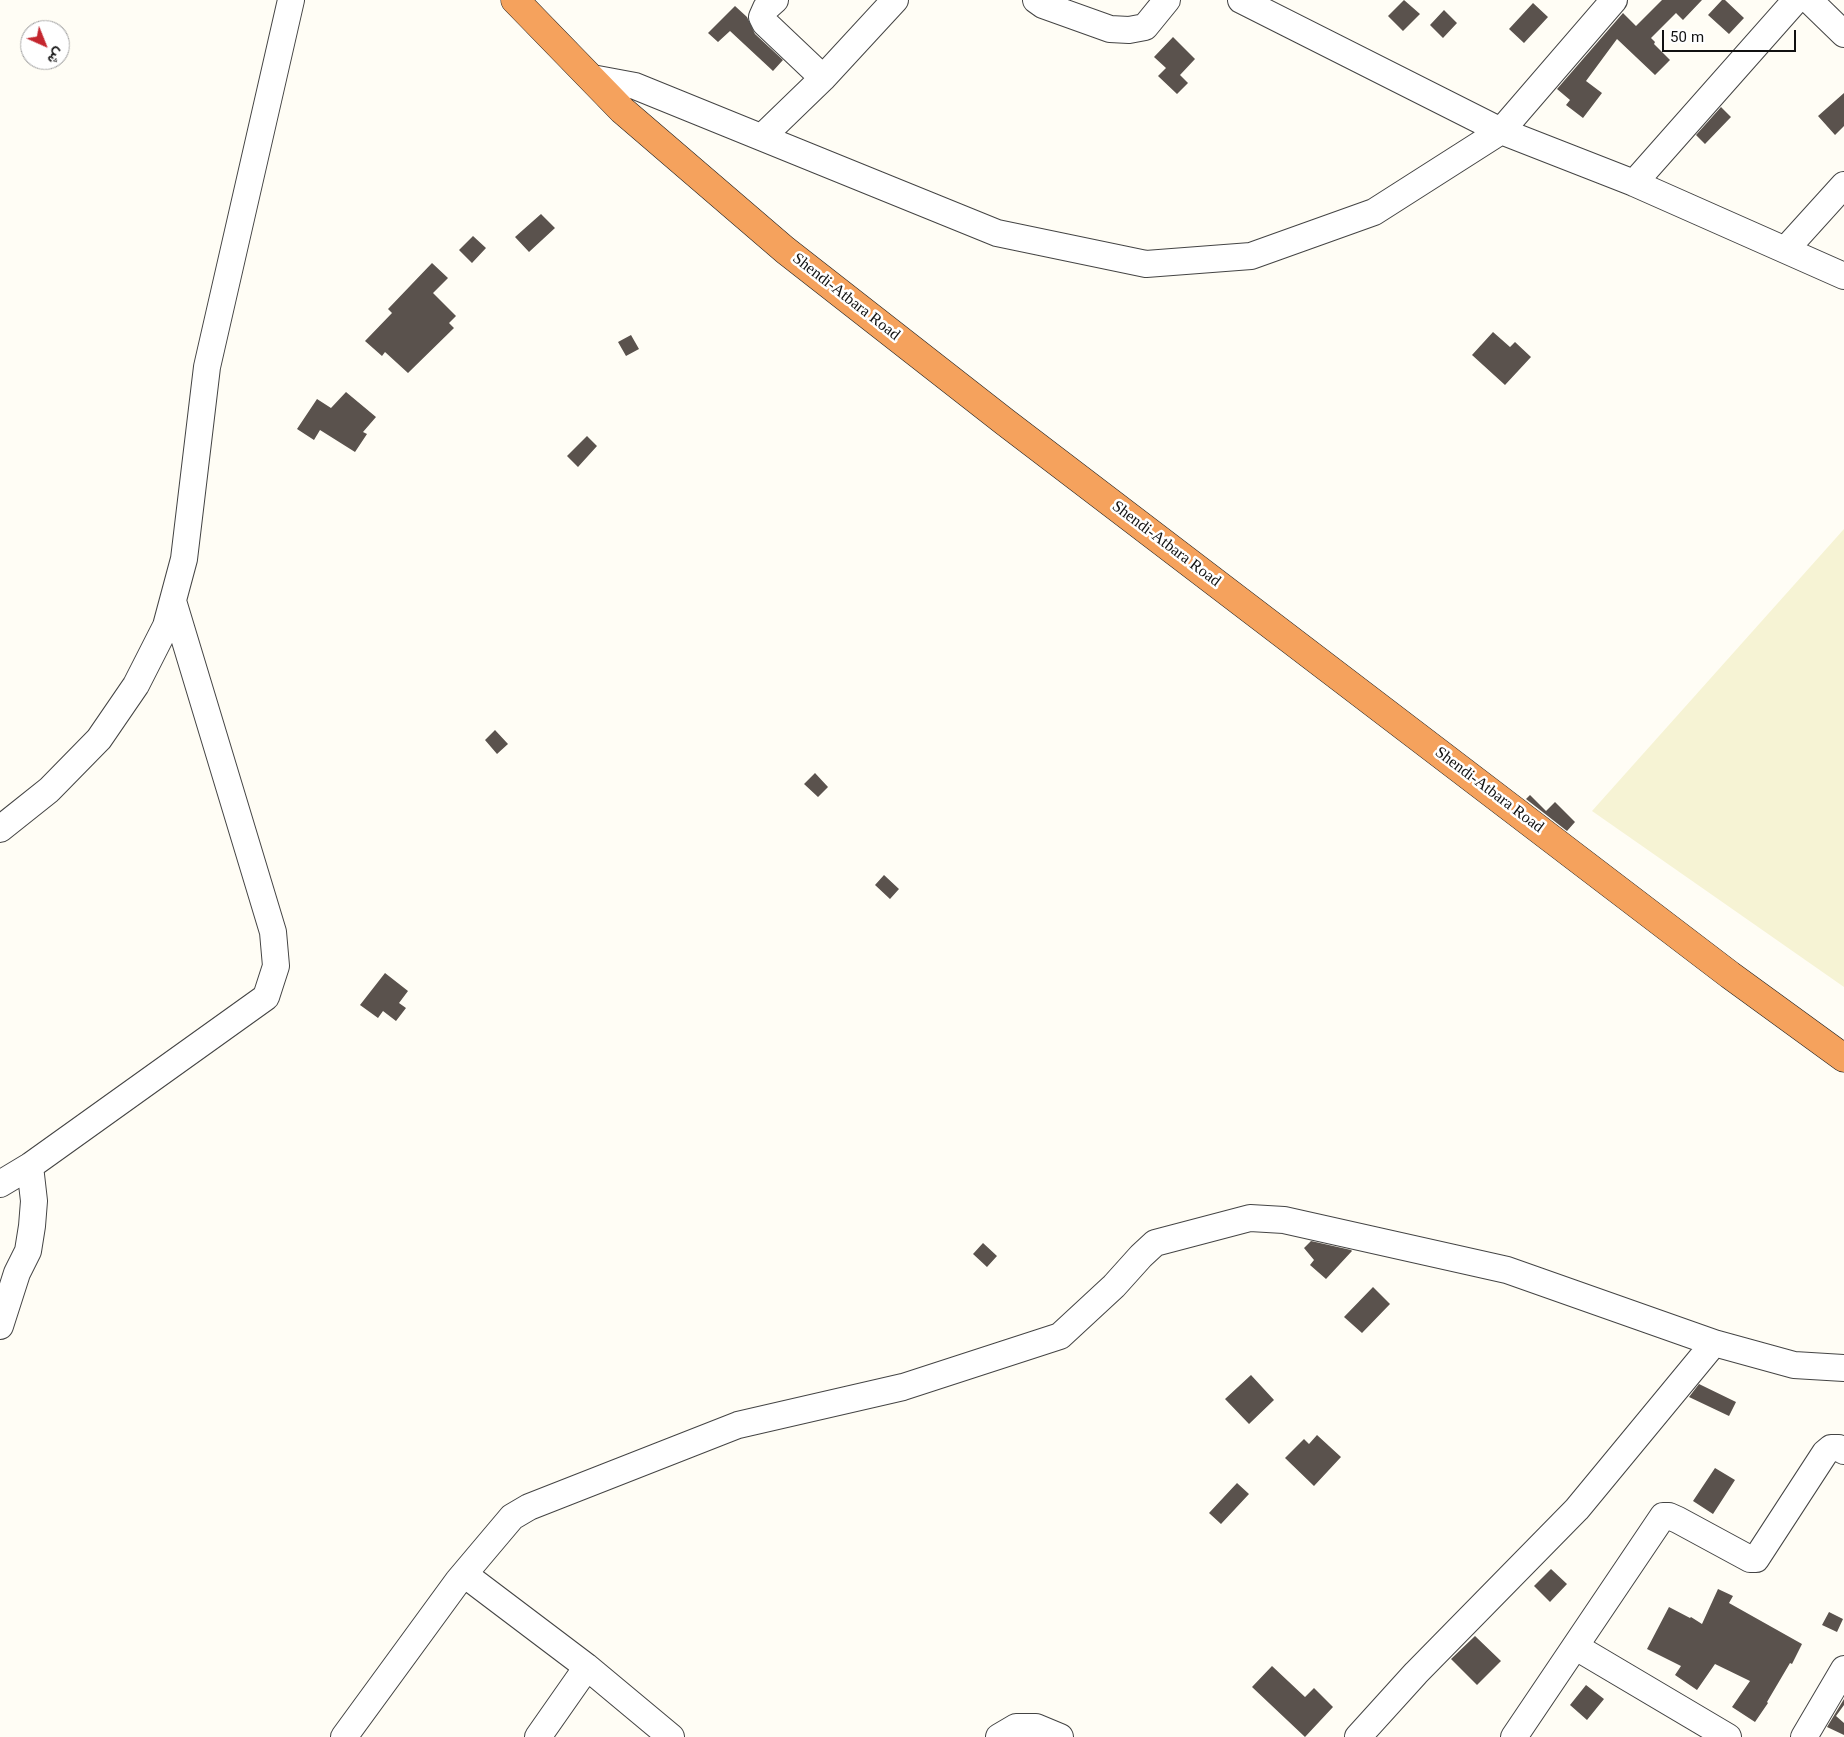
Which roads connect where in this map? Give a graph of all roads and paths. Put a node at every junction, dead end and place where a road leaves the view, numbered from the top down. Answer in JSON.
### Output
{"nodes":[{"id":1,"x":291,"y":0,"type":"edge"},
{"id":2,"x":515,"y":0,"type":"edge"},
{"id":3,"x":775,"y":0,"type":"edge"},
{"id":4,"x":895,"y":0,"type":"edge"},
{"id":5,"x":1036,"y":0,"type":"edge"},
{"id":6,"x":1167,"y":0,"type":"edge"},
{"id":7,"x":1242,"y":0,"type":"edge"},
{"id":8,"x":1614,"y":0,"type":"edge"},
{"id":9,"x":1796,"y":0,"type":"edge"},
{"id":10,"x":1810,"y":0,"type":"edge"},
{"id":11,"x":1844,"y":34,"type":"edge"},
{"id":12,"x":592,"y":78,"type":"junction"},
{"id":13,"x":823,"y":78,"type":"junction"},
{"id":14,"x":1501,"y":131,"type":"junction"},
{"id":15,"x":762,"y":137,"type":"junction"},
{"id":16,"x":1634,"y":183,"type":"junction"},
{"id":17,"x":1844,"y":185,"type":"edge"},
{"id":18,"x":1786,"y":249,"type":"junction"},
{"id":19,"x":1844,"y":276,"type":"edge"},
{"id":20,"x":173,"y":601,"type":"junction"},
{"id":21,"x":0,"y":829,"type":"edge"},
{"id":22,"x":1844,"y":1058,"type":"edge"},
{"id":23,"x":30,"y":1166,"type":"junction"},
{"id":24,"x":0,"y":1184,"type":"edge"},
{"id":25,"x":0,"y":1326,"type":"edge"},
{"id":26,"x":1714,"y":1343,"type":"junction"},
{"id":27,"x":1844,"y":1368,"type":"edge"},
{"id":28,"x":1844,"y":1451,"type":"edge"},
{"id":29,"x":464,"y":1574,"type":"junction"},
{"id":30,"x":1576,"y":1647,"type":"junction"},
{"id":31,"x":587,"y":1667,"type":"junction"},
{"id":32,"x":1844,"y":1669,"type":"edge"},
{"id":33,"x":350,"y":1735,"type":"edge"},
{"id":34,"x":538,"y":1737,"type":"edge"},
{"id":35,"x":672,"y":1737,"type":"edge"},
{"id":36,"x":999,"y":1737,"type":"edge"},
{"id":37,"x":1060,"y":1737,"type":"edge"},
{"id":38,"x":1358,"y":1737,"type":"edge"},
{"id":39,"x":1514,"y":1737,"type":"edge"},
{"id":40,"x":1728,"y":1737,"type":"edge"},
{"id":41,"x":1804,"y":1737,"type":"edge"}],
"edges":[{"from":1,"to":20,"type":"street"},
{"from":2,"to":12,"type":"highway","name":"Shendi-Atbara Road"},
{"from":3,"to":13,"type":"street"},
{"from":4,"to":13,"type":"street"},
{"from":5,"to":6,"type":"street"},
{"from":7,"to":14,"type":"street"},
{"from":8,"to":14,"type":"street"},
{"from":9,"to":16,"type":"street"},
{"from":10,"to":11,"type":"street"},
{"from":12,"to":15,"type":"street"},
{"from":12,"to":22,"type":"highway","name":"Shendi-Atbara Road"},
{"from":13,"to":15,"type":"street"},
{"from":14,"to":15,"type":"street"},
{"from":14,"to":16,"type":"street"},
{"from":16,"to":18,"type":"street"},
{"from":17,"to":18,"type":"street"},
{"from":18,"to":19,"type":"street"},
{"from":20,"to":21,"type":"street"},
{"from":20,"to":23,"type":"street"},
{"from":23,"to":24,"type":"street"},
{"from":23,"to":25,"type":"street"},
{"from":26,"to":27,"type":"street"},
{"from":26,"to":29,"type":"street"},
{"from":26,"to":38,"type":"street"},
{"from":28,"to":30,"type":"street"},
{"from":29,"to":31,"type":"street"},
{"from":29,"to":33,"type":"street"},
{"from":30,"to":39,"type":"street"},
{"from":30,"to":40,"type":"street"},
{"from":31,"to":34,"type":"street"},
{"from":31,"to":35,"type":"street"},
{"from":32,"to":41,"type":"street"},
{"from":36,"to":37,"type":"street"}]}
